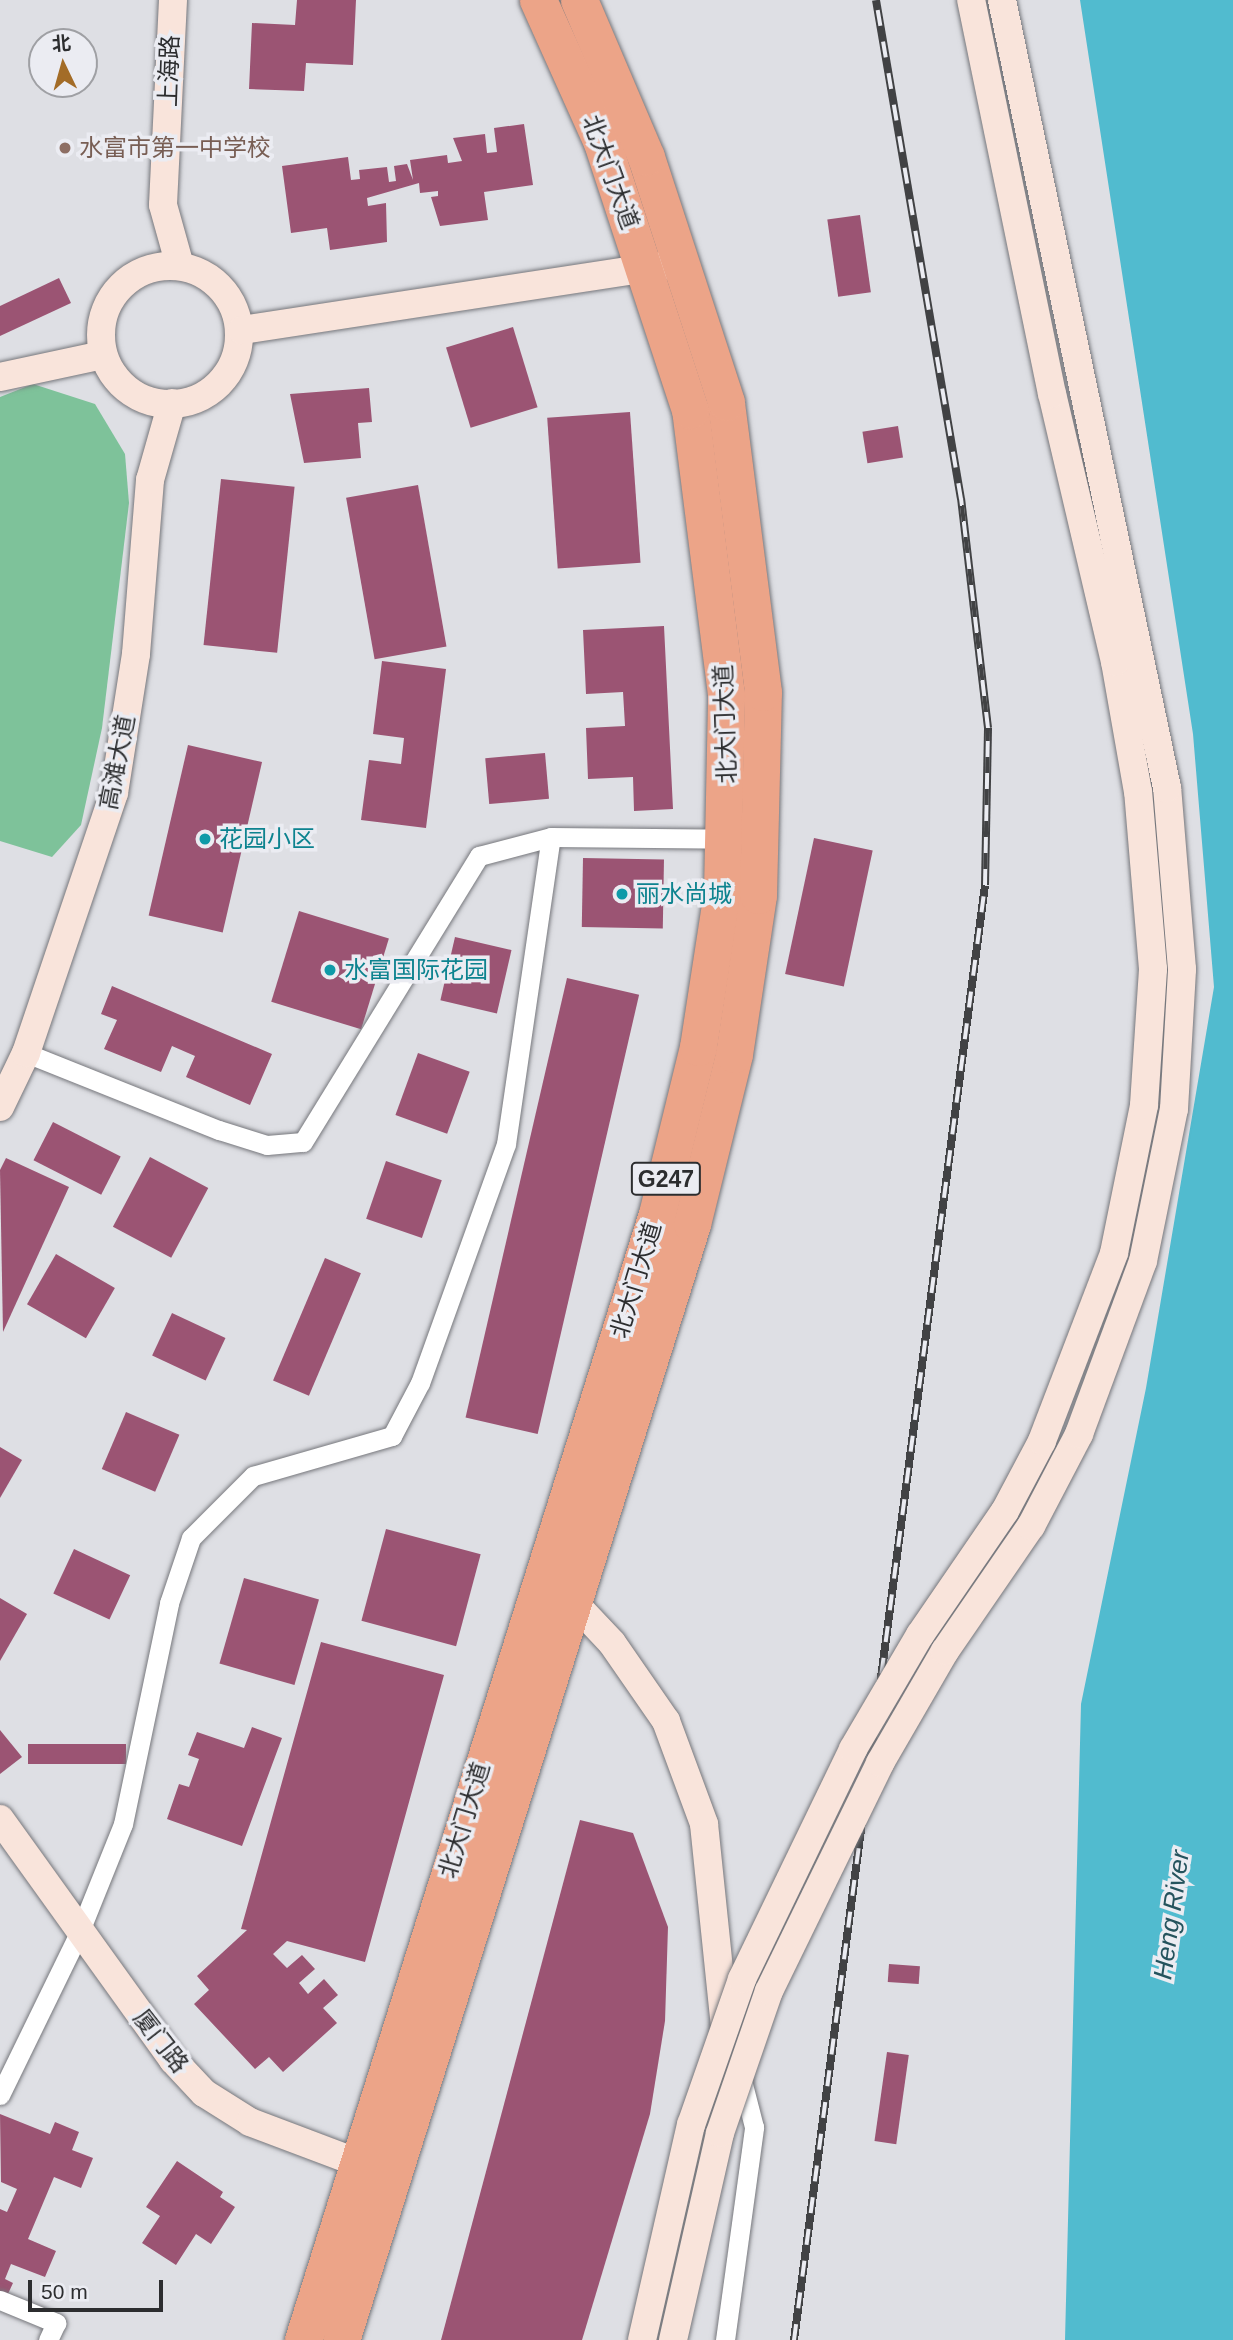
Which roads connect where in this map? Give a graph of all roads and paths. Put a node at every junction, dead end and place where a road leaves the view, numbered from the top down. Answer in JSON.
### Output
{"nodes":[{"id":1,"x":173,"y":0,"type":"edge"},
{"id":2,"x":538,"y":0,"type":"edge"},
{"id":3,"x":579,"y":0,"type":"edge"},
{"id":4,"x":971,"y":0,"type":"edge"},
{"id":5,"x":1002,"y":0,"type":"edge"},
{"id":6,"x":682,"y":263,"type":"junction"},
{"id":7,"x":180,"y":266,"type":"junction"},
{"id":8,"x":646,"y":268,"type":"junction"},
{"id":9,"x":242,"y":330,"type":"junction"},
{"id":10,"x":103,"y":355,"type":"junction"},
{"id":11,"x":0,"y":377,"type":"edge"},
{"id":12,"x":172,"y":403,"type":"junction"},
{"id":13,"x":551,"y":837,"type":"junction"},
{"id":14,"x":726,"y":839,"type":"junction"},
{"id":15,"x":762,"y":839,"type":"junction"},
{"id":16,"x":26,"y":1053,"type":"junction"},
{"id":17,"x":0,"y":1107,"type":"edge"},
{"id":18,"x":541,"y":1569,"type":"junction"},
{"id":19,"x":570,"y":1599,"type":"junction"},
{"id":20,"x":0,"y":1819,"type":"edge"},
{"id":21,"x":80,"y":1931,"type":"junction"},
{"id":22,"x":726,"y":2017,"type":"junction"},
{"id":23,"x":0,"y":2095,"type":"edge"},
{"id":24,"x":359,"y":2163,"type":"junction"},
{"id":25,"x":393,"y":2176,"type":"junction"},
{"id":26,"x":0,"y":2300,"type":"edge"},
{"id":27,"x":48,"y":2340,"type":"edge"},
{"id":28,"x":303,"y":2340,"type":"edge"},
{"id":29,"x":341,"y":2340,"type":"edge"},
{"id":30,"x":642,"y":2340,"type":"edge"},
{"id":31,"x":674,"y":2340,"type":"edge"},
{"id":32,"x":725,"y":2340,"type":"edge"}],
"edges":[{"from":1,"to":7,"type":"main road","name":"上海路"},
{"from":2,"to":8,"type":"highway","name":"北大门大道","number":"G247"},
{"from":3,"to":6,"type":"highway","name":"北大门大道","number":"G247"},
{"from":4,"to":30,"type":"main road","bridge":true},
{"from":5,"to":31,"type":"main road","bridge":true},
{"from":6,"to":8,"type":"main road"},
{"from":6,"to":15,"type":"highway","name":"北大门大道","number":"G247"},
{"from":7,"to":9,"type":"main road"},
{"from":7,"to":10,"type":"main road"},
{"from":8,"to":9,"type":"main road"},
{"from":8,"to":14,"type":"highway","name":"北大门大道","number":"G247"},
{"from":9,"to":12,"type":"main road"},
{"from":10,"to":11,"type":"main road"},
{"from":10,"to":12,"type":"main road"},
{"from":12,"to":16,"type":"main road","name":"高滩大道"},
{"from":13,"to":14,"type":"street"},
{"from":13,"to":16,"type":"street"},
{"from":13,"to":21,"type":"street"},
{"from":14,"to":15,"type":"street"},
{"from":14,"to":18,"type":"highway","name":"北大门大道","number":"G247"},
{"from":15,"to":19,"type":"highway","name":"北大门大道","number":"G247"},
{"from":16,"to":17,"type":"main road","name":"高滩大道"},
{"from":18,"to":19,"type":"main road"},
{"from":18,"to":24,"type":"highway","name":"北大门大道","number":"G247"},
{"from":19,"to":22,"type":"main road"},
{"from":19,"to":25,"type":"highway","name":"北大门大道","number":"G247"},
{"from":20,"to":21,"type":"main road","name":"厦门路"},
{"from":21,"to":23,"type":"street"},
{"from":21,"to":24,"type":"main road","name":"厦门路"},
{"from":22,"to":31,"type":"main road"},
{"from":22,"to":32,"type":"street"},
{"from":24,"to":25,"type":"main road","name":"厦门路"},
{"from":24,"to":28,"type":"highway","name":"北大门大道","number":"G247"},
{"from":25,"to":29,"type":"highway","name":"北大门大道","number":"G247"},
{"from":26,"to":27,"type":"street"}]}
